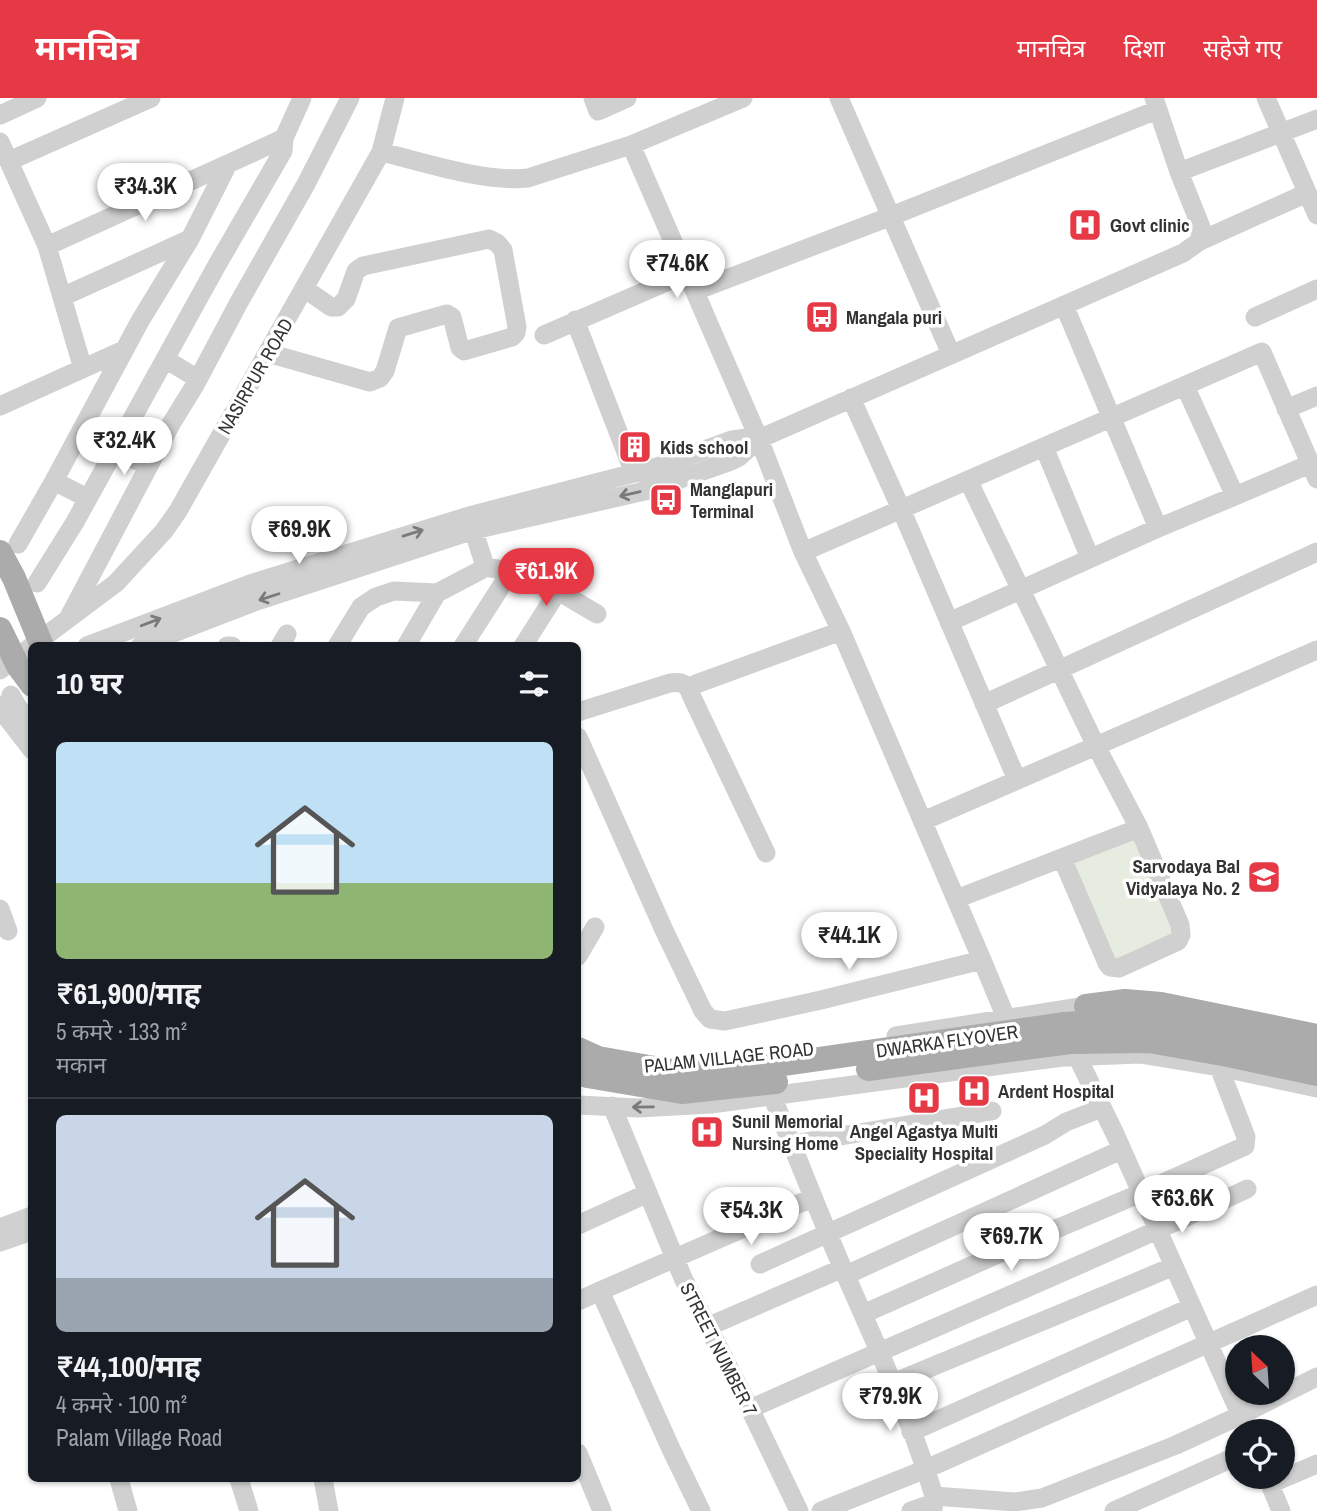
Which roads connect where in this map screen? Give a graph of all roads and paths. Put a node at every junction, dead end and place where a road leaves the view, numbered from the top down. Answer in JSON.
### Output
{"nodes":[{"id":1,"x":37,"y":98,"type":"edge"},
{"id":2,"x":151,"y":98,"type":"edge"},
{"id":3,"x":302,"y":98,"type":"edge"},
{"id":4,"x":349,"y":98,"type":"edge"},
{"id":5,"x":395,"y":98,"type":"edge"},
{"id":6,"x":593,"y":98,"type":"edge"},
{"id":7,"x":626,"y":98,"type":"edge"},
{"id":8,"x":743,"y":98,"type":"edge"},
{"id":9,"x":839,"y":98,"type":"edge"},
{"id":10,"x":1266,"y":98,"type":"edge"},
{"id":11,"x":1155,"y":104,"type":"edge"},
{"id":12,"x":0,"y":115,"type":"edge"},
{"id":13,"x":1317,"y":119,"type":"edge"},
{"id":14,"x":1281,"y":132,"type":"junction"},
{"id":15,"x":284,"y":138,"type":"junction"},
{"id":16,"x":0,"y":142,"type":"edge"},
{"id":17,"x":631,"y":145,"type":"junction"},
{"id":18,"x":381,"y":152,"type":"junction"},
{"id":19,"x":9,"y":161,"type":"junction"},
{"id":20,"x":228,"y":164,"type":"junction"},
{"id":21,"x":1179,"y":172,"type":"junction"},
{"id":22,"x":1307,"y":193,"type":"junction"},
{"id":23,"x":1317,"y":215,"type":"edge"},
{"id":24,"x":891,"y":216,"type":"junction"},
{"id":25,"x":190,"y":239,"type":"junction"},
{"id":26,"x":1200,"y":241,"type":"junction"},
{"id":27,"x":47,"y":246,"type":"junction"},
{"id":28,"x":687,"y":273,"type":"junction"},
{"id":29,"x":305,"y":289,"type":"junction"},
{"id":30,"x":1317,"y":289,"type":"edge"},
{"id":31,"x":695,"y":291,"type":"junction"},
{"id":32,"x":62,"y":296,"type":"junction"},
{"id":33,"x":1064,"y":305,"type":"junction"},
{"id":34,"x":1255,"y":317,"type":"dead end"},
{"id":35,"x":575,"y":320,"type":"junction"},
{"id":36,"x":544,"y":335,"type":"dead end"},
{"id":37,"x":124,"y":350,"type":"junction"},
{"id":38,"x":268,"y":353,"type":"junction"},
{"id":39,"x":951,"y":354,"type":"junction"},
{"id":40,"x":165,"y":359,"type":"junction"},
{"id":41,"x":83,"y":369,"type":"junction"},
{"id":42,"x":198,"y":379,"type":"junction"},
{"id":43,"x":1185,"y":386,"type":"junction"},
{"id":44,"x":1317,"y":396,"type":"edge"},
{"id":45,"x":851,"y":398,"type":"junction"},
{"id":46,"x":0,"y":405,"type":"edge"},
{"id":47,"x":1286,"y":409,"type":"junction"},
{"id":48,"x":1111,"y":418,"type":"junction"},
{"id":49,"x":759,"y":439,"type":"junction"},
{"id":50,"x":1044,"y":447,"type":"junction"},
{"id":51,"x":115,"y":452,"type":"junction"},
{"id":52,"x":149,"y":466,"type":"junction"},
{"id":53,"x":1314,"y":472,"type":"edge"},
{"id":54,"x":634,"y":473,"type":"junction"},
{"id":55,"x":968,"y":480,"type":"junction"},
{"id":56,"x":54,"y":481,"type":"junction"},
{"id":57,"x":1236,"y":496,"type":"junction"},
{"id":58,"x":87,"y":498,"type":"junction"},
{"id":59,"x":901,"y":509,"type":"junction"},
{"id":60,"x":472,"y":523,"type":"junction"},
{"id":61,"x":1158,"y":528,"type":"junction"},
{"id":62,"x":9,"y":548,"type":"edge"},
{"id":63,"x":803,"y":552,"type":"junction"},
{"id":64,"x":1317,"y":552,"type":"edge"},
{"id":65,"x":1090,"y":558,"type":"junction"},
{"id":66,"x":484,"y":566,"type":"junction"},
{"id":67,"x":511,"y":570,"type":"junction"},
{"id":68,"x":320,"y":571,"type":"junction"},
{"id":69,"x":37,"y":583,"type":"dead end"},
{"id":70,"x":0,"y":586,"type":"edge"},
{"id":71,"x":1021,"y":590,"type":"junction"},
{"id":72,"x":558,"y":591,"type":"junction"},
{"id":73,"x":437,"y":593,"type":"junction"},
{"id":74,"x":597,"y":614,"type":"dead end"},
{"id":75,"x":68,"y":619,"type":"junction"},
{"id":76,"x":949,"y":622,"type":"junction"},
{"id":77,"x":0,"y":629,"type":"edge"},
{"id":78,"x":841,"y":631,"type":"junction"},
{"id":79,"x":30,"y":642,"type":"edge"},
{"id":80,"x":37,"y":642,"type":"edge"},
{"id":81,"x":40,"y":642,"type":"edge"},
{"id":82,"x":98,"y":642,"type":"edge"},
{"id":83,"x":150,"y":642,"type":"edge"},
{"id":84,"x":339,"y":642,"type":"edge"},
{"id":85,"x":408,"y":642,"type":"edge"},
{"id":86,"x":466,"y":642,"type":"edge"},
{"id":87,"x":526,"y":642,"type":"edge"},
{"id":88,"x":28,"y":649,"type":"edge"},
{"id":89,"x":1317,"y":650,"type":"edge"},
{"id":90,"x":0,"y":654,"type":"edge"},
{"id":91,"x":1060,"y":669,"type":"junction"},
{"id":92,"x":0,"y":670,"type":"edge"},
{"id":93,"x":28,"y":673,"type":"edge"},
{"id":94,"x":690,"y":690,"type":"junction"},
{"id":95,"x":15,"y":691,"type":"edge"},
{"id":96,"x":984,"y":704,"type":"junction"},
{"id":97,"x":581,"y":711,"type":"edge"},
{"id":98,"x":28,"y":719,"type":"edge"},
{"id":99,"x":581,"y":744,"type":"edge"},
{"id":100,"x":28,"y":745,"type":"edge"},
{"id":101,"x":1096,"y":746,"type":"junction"},
{"id":102,"x":1017,"y":780,"type":"junction"},
{"id":103,"x":923,"y":821,"type":"junction"},
{"id":104,"x":1139,"y":828,"type":"junction"},
{"id":105,"x":766,"y":853,"type":"dead end"},
{"id":106,"x":1062,"y":858,"type":"junction"},
{"id":107,"x":956,"y":899,"type":"junction"},
{"id":108,"x":0,"y":909,"type":"edge"},
{"id":109,"x":595,"y":927,"type":"dead end"},
{"id":110,"x":8,"y":931,"type":"dead end"},
{"id":111,"x":581,"y":951,"type":"edge"},
{"id":112,"x":982,"y":960,"type":"junction"},
{"id":113,"x":1086,"y":1006,"type":"junction"},
{"id":114,"x":1006,"y":1018,"type":"junction"},
{"id":115,"x":1317,"y":1036,"type":"edge"},
{"id":116,"x":1317,"y":1045,"type":"edge"},
{"id":117,"x":581,"y":1050,"type":"edge"},
{"id":118,"x":1077,"y":1056,"type":"junction"},
{"id":119,"x":1317,"y":1056,"type":"edge"},
{"id":120,"x":1018,"y":1063,"type":"junction"},
{"id":121,"x":1219,"y":1067,"type":"junction"},
{"id":122,"x":581,"y":1073,"type":"edge"},
{"id":123,"x":1317,"y":1074,"type":"edge"},
{"id":124,"x":581,"y":1083,"type":"edge"},
{"id":125,"x":1317,"y":1088,"type":"edge"},
{"id":126,"x":772,"y":1096,"type":"junction"},
{"id":127,"x":581,"y":1105,"type":"edge"},
{"id":128,"x":612,"y":1106,"type":"junction"},
{"id":129,"x":1102,"y":1108,"type":"junction"},
{"id":130,"x":992,"y":1111,"type":"dead end"},
{"id":131,"x":792,"y":1144,"type":"junction"},
{"id":132,"x":1121,"y":1150,"type":"junction"},
{"id":133,"x":1247,"y":1189,"type":"dead end"},
{"id":134,"x":648,"y":1193,"type":"junction"},
{"id":135,"x":1141,"y":1193,"type":"junction"},
{"id":136,"x":812,"y":1198,"type":"junction"},
{"id":137,"x":28,"y":1218,"type":"edge"},
{"id":138,"x":581,"y":1224,"type":"edge"},
{"id":139,"x":0,"y":1228,"type":"edge"},
{"id":140,"x":1158,"y":1231,"type":"junction"},
{"id":141,"x":28,"y":1232,"type":"edge"},
{"id":142,"x":828,"y":1233,"type":"junction"},
{"id":143,"x":0,"y":1242,"type":"edge"},
{"id":144,"x":674,"y":1258,"type":"junction"},
{"id":145,"x":761,"y":1264,"type":"dead end"},
{"id":146,"x":1174,"y":1266,"type":"junction"},
{"id":147,"x":844,"y":1272,"type":"junction"},
{"id":148,"x":600,"y":1291,"type":"junction"},
{"id":149,"x":1317,"y":1295,"type":"edge"},
{"id":150,"x":581,"y":1300,"type":"edge"},
{"id":151,"x":1192,"y":1307,"type":"junction"},
{"id":152,"x":863,"y":1314,"type":"junction"},
{"id":153,"x":707,"y":1327,"type":"junction"},
{"id":154,"x":1209,"y":1343,"type":"junction"},
{"id":155,"x":879,"y":1351,"type":"junction"},
{"id":156,"x":1317,"y":1377,"type":"edge"},
{"id":157,"x":892,"y":1383,"type":"junction"},
{"id":158,"x":750,"y":1409,"type":"junction"},
{"id":159,"x":1243,"y":1419,"type":"edge"},
{"id":160,"x":1251,"y":1419,"type":"edge"},
{"id":161,"x":1225,"y":1430,"type":"edge"},
{"id":162,"x":911,"y":1432,"type":"junction"},
{"id":163,"x":581,"y":1461,"type":"edge"},
{"id":164,"x":1225,"y":1461,"type":"edge"},
{"id":165,"x":1317,"y":1464,"type":"edge"},
{"id":166,"x":926,"y":1469,"type":"junction"},
{"id":167,"x":1295,"y":1472,"type":"edge"},
{"id":168,"x":120,"y":1482,"type":"edge"},
{"id":169,"x":240,"y":1482,"type":"edge"},
{"id":170,"x":323,"y":1482,"type":"edge"},
{"id":171,"x":1272,"y":1489,"type":"edge"},
{"id":172,"x":934,"y":1503,"type":"edge"},
{"id":173,"x":128,"y":1511,"type":"edge"},
{"id":174,"x":249,"y":1511,"type":"edge"},
{"id":175,"x":328,"y":1511,"type":"edge"},
{"id":176,"x":601,"y":1511,"type":"edge"},
{"id":177,"x":701,"y":1511,"type":"edge"},
{"id":178,"x":799,"y":1511,"type":"edge"},
{"id":179,"x":821,"y":1511,"type":"edge"},
{"id":180,"x":911,"y":1511,"type":"edge"},
{"id":181,"x":1114,"y":1511,"type":"edge"},
{"id":182,"x":1281,"y":1511,"type":"edge"}],
"edges":[{"from":1,"to":12,"type":"street"},
{"from":2,"to":19,"type":"street"},
{"from":3,"to":15,"type":"street"},
{"from":4,"to":42,"type":"street"},
{"from":5,"to":18,"type":"street","name":"NASIRPUR ROAD"},
{"from":6,"to":7,"type":"street"},
{"from":8,"to":17,"type":"street"},
{"from":9,"to":24,"type":"street"},
{"from":10,"to":14,"type":"street"},
{"from":11,"to":21,"type":"street"},
{"from":11,"to":24,"type":"street"},
{"from":13,"to":14,"type":"street"},
{"from":14,"to":21,"type":"street"},
{"from":14,"to":22,"type":"street"},
{"from":15,"to":20,"type":"street"},
{"from":15,"to":40,"type":"street"},
{"from":16,"to":19,"type":"street"},
{"from":17,"to":18,"type":"street"},
{"from":17,"to":28,"type":"street"},
{"from":18,"to":29,"type":"street","name":"NASIRPUR ROAD"},
{"from":19,"to":27,"type":"street"},
{"from":20,"to":25,"type":"street"},
{"from":20,"to":27,"type":"street"},
{"from":21,"to":26,"type":"street"},
{"from":22,"to":23,"type":"street"},
{"from":22,"to":26,"type":"street"},
{"from":24,"to":31,"type":"street"},
{"from":24,"to":39,"type":"street"},
{"from":25,"to":32,"type":"street"},
{"from":25,"to":37,"type":"street"},
{"from":26,"to":33,"type":"street"},
{"from":27,"to":32,"type":"street"},
{"from":28,"to":31,"type":"street"},
{"from":28,"to":35,"type":"street"},
{"from":29,"to":38,"type":"street","name":"NASIRPUR ROAD"},
{"from":29,"to":38,"type":"street"},
{"from":30,"to":34,"type":"street"},
{"from":31,"to":49,"type":"street"},
{"from":32,"to":41,"type":"street"},
{"from":33,"to":39,"type":"street"},
{"from":33,"to":48,"type":"street"},
{"from":35,"to":36,"type":"street"},
{"from":35,"to":54,"type":"street"},
{"from":37,"to":41,"type":"street"},
{"from":37,"to":56,"type":"street"},
{"from":38,"to":75,"type":"street","name":"NASIRPUR ROAD"},
{"from":39,"to":45,"type":"street"},
{"from":40,"to":42,"type":"street"},
{"from":40,"to":51,"type":"street"},
{"from":41,"to":46,"type":"street"},
{"from":42,"to":52,"type":"street"},
{"from":43,"to":47,"type":"street"},
{"from":43,"to":48,"type":"street"},
{"from":43,"to":57,"type":"street"},
{"from":44,"to":47,"type":"street"},
{"from":45,"to":49,"type":"street"},
{"from":45,"to":59,"type":"street"},
{"from":47,"to":53,"type":"street"},
{"from":48,"to":50,"type":"street"},
{"from":48,"to":61,"type":"street"},
{"from":49,"to":54,"type":"street"},
{"from":49,"to":60,"type":"street","one_way":true},
{"from":49,"to":63,"type":"street"},
{"from":50,"to":55,"type":"street"},
{"from":50,"to":65,"type":"street"},
{"from":51,"to":52,"type":"street"},
{"from":51,"to":58,"type":"street"},
{"from":52,"to":75,"type":"street"},
{"from":53,"to":57,"type":"street"},
{"from":54,"to":60,"type":"street"},
{"from":55,"to":59,"type":"street"},
{"from":55,"to":71,"type":"street"},
{"from":56,"to":58,"type":"street"},
{"from":56,"to":62,"type":"street"},
{"from":57,"to":61,"type":"street"},
{"from":58,"to":69,"type":"street"},
{"from":59,"to":63,"type":"street"},
{"from":59,"to":76,"type":"street"},
{"from":60,"to":66,"type":"street"},
{"from":60,"to":68,"type":"street"},
{"from":61,"to":65,"type":"street"},
{"from":62,"to":81,"type":"main road","bridge":true},
{"from":63,"to":78,"type":"street"},
{"from":64,"to":91,"type":"street"},
{"from":65,"to":71,"type":"street"},
{"from":66,"to":67,"type":"street"},
{"from":66,"to":73,"type":"street"},
{"from":67,"to":72,"type":"street"},
{"from":67,"to":86,"type":"street"},
{"from":82,"to":68,"type":"street","one_way":true},
{"from":68,"to":83,"type":"street","one_way":true},
{"from":70,"to":79,"type":"main road"},
{"from":71,"to":76,"type":"street"},
{"from":71,"to":91,"type":"street"},
{"from":72,"to":74,"type":"street"},
{"from":72,"to":87,"type":"street"},
{"from":73,"to":84,"type":"street"},
{"from":73,"to":85,"type":"street"},
{"from":75,"to":80,"type":"street","name":"NASIRPUR ROAD"},
{"from":76,"to":96,"type":"street"},
{"from":77,"to":95,"type":"main road","bridge":true},
{"from":78,"to":94,"type":"street"},
{"from":78,"to":103,"type":"street"},
{"from":88,"to":92,"type":"street","name":"NASIRPUR ROAD"},
{"from":89,"to":101,"type":"street"},
{"from":90,"to":95,"type":"main road","bridge":true},
{"from":91,"to":96,"type":"street"},
{"from":91,"to":101,"type":"street"},
{"from":93,"to":95,"type":"street"},
{"from":94,"to":97,"type":"street"},
{"from":94,"to":105,"type":"street"},
{"from":95,"to":98,"type":"street"},
{"from":95,"to":100,"type":"street"},
{"from":96,"to":102,"type":"street"},
{"from":99,"to":112,"type":"street"},
{"from":101,"to":102,"type":"street"},
{"from":101,"to":104,"type":"street"},
{"from":102,"to":103,"type":"street"},
{"from":103,"to":107,"type":"street"},
{"from":104,"to":106,"type":"street"},
{"from":104,"to":106,"type":"street"},
{"from":106,"to":107,"type":"street"},
{"from":107,"to":112,"type":"street"},
{"from":108,"to":110,"type":"street"},
{"from":109,"to":111,"type":"street"},
{"from":112,"to":114,"type":"street"},
{"from":113,"to":114,"type":"street","name":"PALAM VILLAGE ROAD"},
{"from":113,"to":115,"type":"main road"},
{"from":113,"to":116,"type":"street","name":"PALAM VILLAGE ROAD"},
{"from":114,"to":120,"type":"street"},
{"from":114,"to":124,"type":"street","name":"PALAM VILLAGE ROAD"},
{"from":117,"to":119,"type":"main road","name":"DWARKA FLYOVER","bridge":true},
{"from":118,"to":120,"type":"street"},
{"from":118,"to":121,"type":"street"},
{"from":118,"to":129,"type":"street"},
{"from":120,"to":126,"type":"street"},
{"from":121,"to":125,"type":"street"},
{"from":121,"to":135,"type":"street"},
{"from":122,"to":123,"type":"main road","name":"DWARKA FLYOVER","bridge":true},
{"from":126,"to":128,"type":"street","one_way":true},
{"from":126,"to":131,"type":"street"},
{"from":127,"to":128,"type":"street"},
{"from":128,"to":134,"type":"street","name":"STREET NUMBER 7"},
{"from":129,"to":132,"type":"street"},
{"from":129,"to":142,"type":"street"},
{"from":130,"to":131,"type":"street"},
{"from":131,"to":136,"type":"street"},
{"from":132,"to":135,"type":"street"},
{"from":132,"to":147,"type":"street"},
{"from":133,"to":140,"type":"street"},
{"from":134,"to":138,"type":"street"},
{"from":134,"to":144,"type":"street","name":"STREET NUMBER 7"},
{"from":135,"to":140,"type":"street"},
{"from":135,"to":152,"type":"street"},
{"from":136,"to":142,"type":"street"},
{"from":136,"to":144,"type":"street"},
{"from":137,"to":139,"type":"street"},
{"from":140,"to":146,"type":"street"},
{"from":140,"to":155,"type":"street"},
{"from":141,"to":143,"type":"street"},
{"from":142,"to":145,"type":"street"},
{"from":142,"to":147,"type":"street"},
{"from":144,"to":148,"type":"street"},
{"from":144,"to":153,"type":"street","name":"STREET NUMBER 7"},
{"from":146,"to":151,"type":"street"},
{"from":146,"to":157,"type":"street"},
{"from":147,"to":152,"type":"street"},
{"from":147,"to":153,"type":"street"},
{"from":148,"to":150,"type":"street"},
{"from":148,"to":177,"type":"street"},
{"from":149,"to":154,"type":"street"},
{"from":151,"to":154,"type":"street"},
{"from":151,"to":162,"type":"street"},
{"from":152,"to":155,"type":"street"},
{"from":153,"to":158,"type":"street","name":"STREET NUMBER 7"},
{"from":154,"to":159,"type":"street"},
{"from":154,"to":166,"type":"street"},
{"from":155,"to":157,"type":"street"},
{"from":155,"to":158,"type":"street"},
{"from":156,"to":160,"type":"street"},
{"from":157,"to":162,"type":"street"},
{"from":158,"to":178,"type":"street","name":"STREET NUMBER 7"},
{"from":161,"to":172,"type":"street"},
{"from":162,"to":166,"type":"street"},
{"from":163,"to":176,"type":"street"},
{"from":164,"to":181,"type":"street"},
{"from":165,"to":167,"type":"street"},
{"from":166,"to":172,"type":"street"},
{"from":166,"to":179,"type":"street"},
{"from":168,"to":173,"type":"street"},
{"from":169,"to":174,"type":"street"},
{"from":170,"to":175,"type":"street"},
{"from":171,"to":182,"type":"street"},
{"from":172,"to":180,"type":"street"}]}
